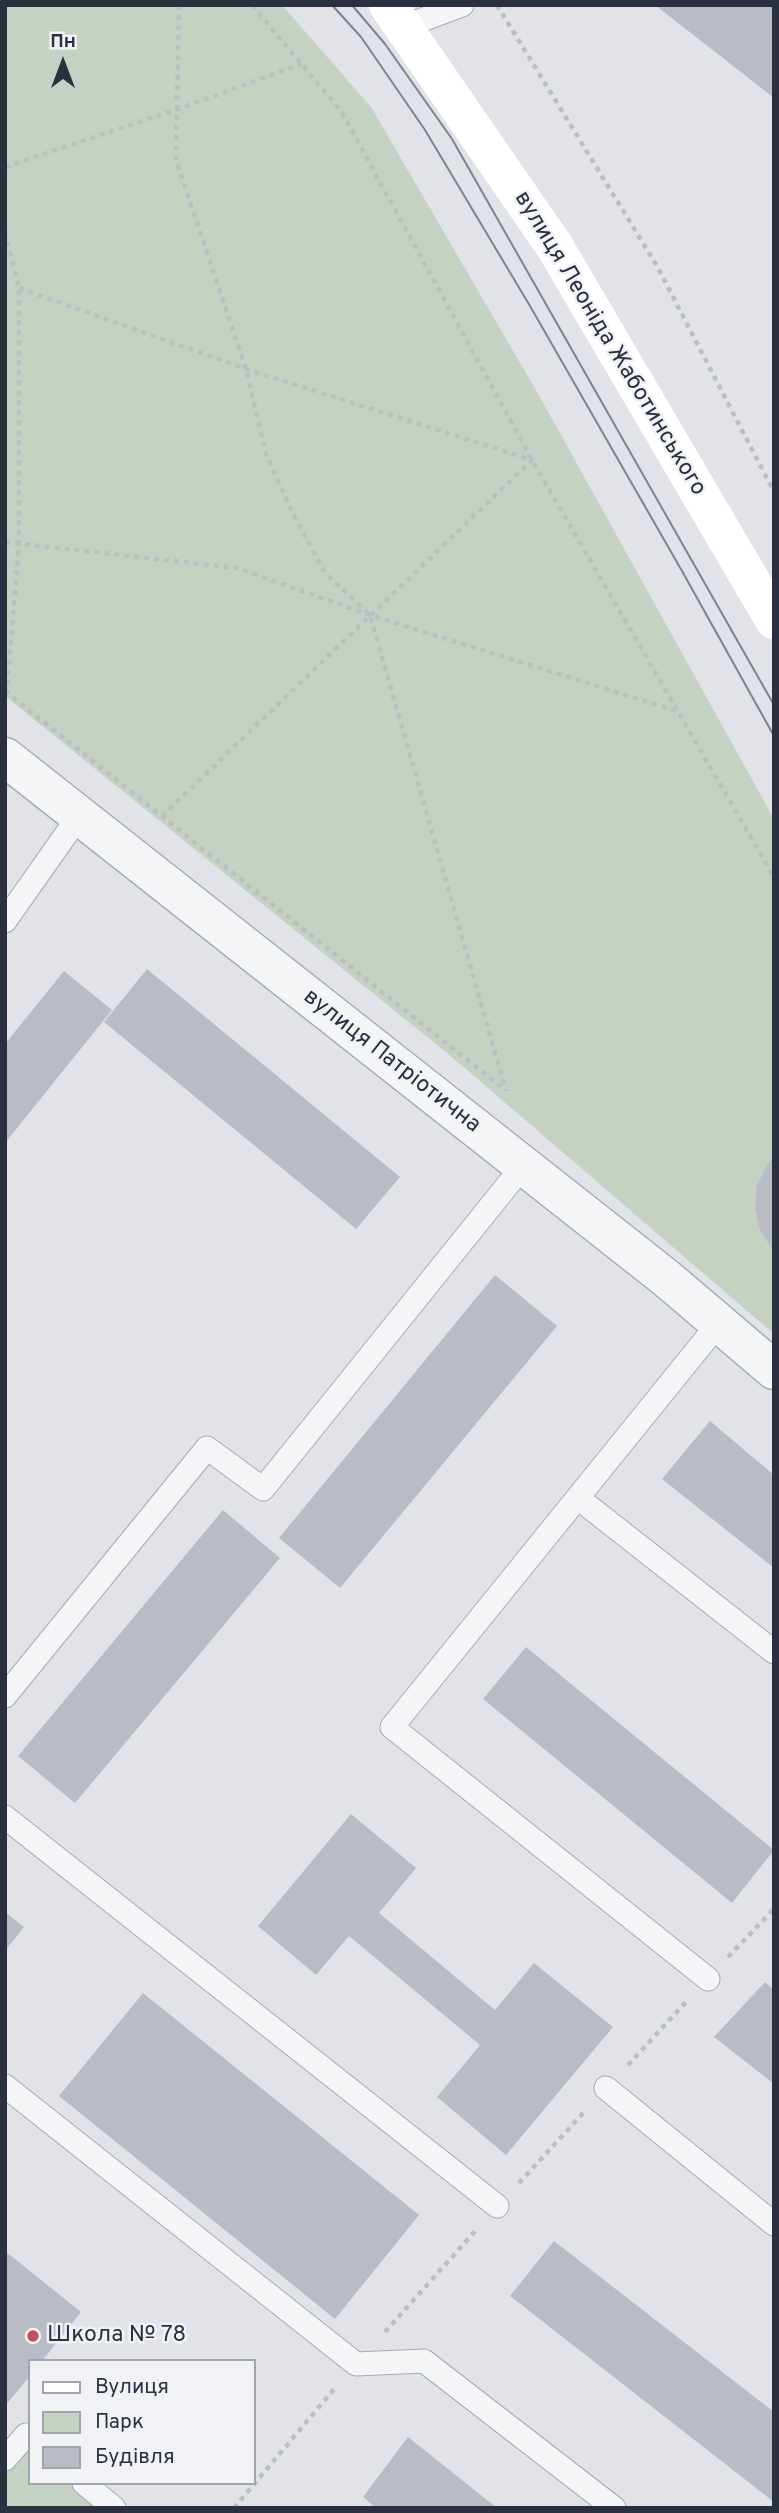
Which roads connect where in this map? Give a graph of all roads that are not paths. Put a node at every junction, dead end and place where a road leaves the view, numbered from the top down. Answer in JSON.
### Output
{"nodes":[{"id":1,"x":462,"y":5,"type":"edge"},
{"id":2,"x":395,"y":16,"type":"edge"},
{"id":3,"x":774,"y":620,"type":"edge"},
{"id":4,"x":5,"y":757,"type":"edge"},
{"id":5,"x":79,"y":816,"type":"junction"},
{"id":6,"x":5,"y":921,"type":"edge"},
{"id":7,"x":523,"y":1166,"type":"junction"},
{"id":8,"x":719,"y":1323,"type":"junction"},
{"id":9,"x":774,"y":1370,"type":"edge"},
{"id":10,"x":578,"y":1498,"type":"junction"},
{"id":11,"x":774,"y":1652,"type":"edge"},
{"id":12,"x":5,"y":1696,"type":"edge"},
{"id":13,"x":5,"y":1817,"type":"edge"},
{"id":14,"x":708,"y":1979,"type":"dead end"},
{"id":15,"x":5,"y":2085,"type":"edge"},
{"id":16,"x":606,"y":2088,"type":"dead end"},
{"id":17,"x":497,"y":2206,"type":"dead end"},
{"id":18,"x":774,"y":2224,"type":"edge"},
{"id":19,"x":28,"y":2436,"type":"edge"},
{"id":20,"x":5,"y":2459,"type":"edge"},
{"id":21,"x":86,"y":2485,"type":"edge"},
{"id":22,"x":114,"y":2508,"type":"edge"},
{"id":23,"x":614,"y":2508,"type":"edge"}],
"edges":[{"from":1,"to":2,"type":"lane"},
{"from":2,"to":3,"type":"street","name":"вулиця Леоніда Жаботинського"},
{"from":4,"to":5,"type":"street","name":"вулиця Патріотична"},
{"from":5,"to":6,"type":"lane"},
{"from":5,"to":7,"type":"street","name":"вулиця Патріотична"},
{"from":7,"to":8,"type":"street","name":"вулиця Патріотична"},
{"from":7,"to":12,"type":"lane"},
{"from":8,"to":9,"type":"street","name":"вулиця Патріотична"},
{"from":8,"to":10,"type":"lane"},
{"from":10,"to":11,"type":"lane"},
{"from":10,"to":14,"type":"lane"},
{"from":13,"to":17,"type":"lane"},
{"from":15,"to":23,"type":"lane"},
{"from":16,"to":18,"type":"lane"},
{"from":19,"to":20,"type":"lane"},
{"from":21,"to":22,"type":"lane"}]}
